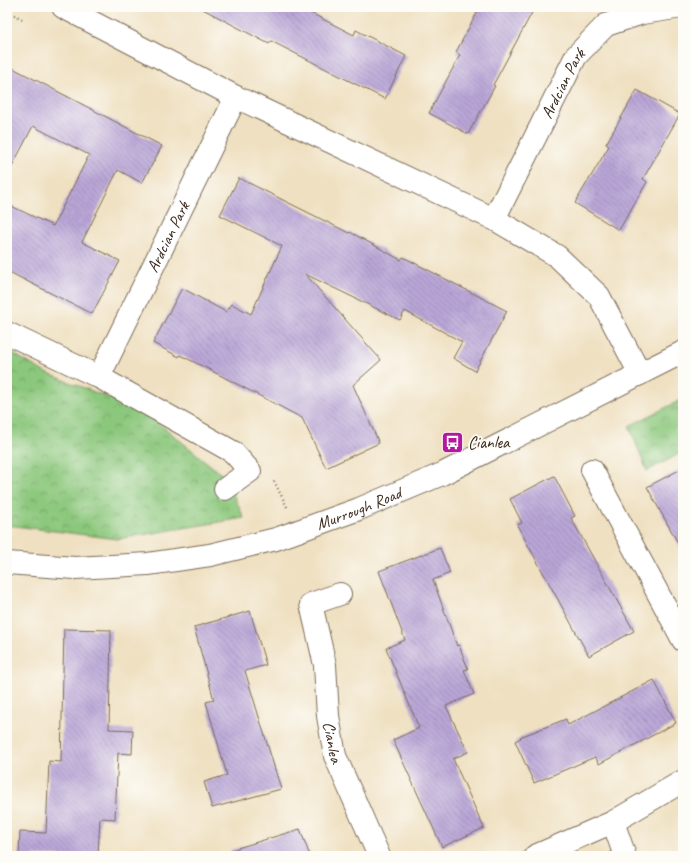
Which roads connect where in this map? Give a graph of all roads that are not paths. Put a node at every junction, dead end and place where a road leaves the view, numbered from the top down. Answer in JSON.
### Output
{"nodes":[{"id":1,"x":63,"y":7,"type":"edge"},
{"id":2,"x":682,"y":7,"type":"edge"},
{"id":3,"x":236,"y":97,"type":"junction"},
{"id":4,"x":494,"y":219,"type":"junction"},
{"id":5,"x":7,"y":333,"type":"edge"},
{"id":6,"x":683,"y":352,"type":"edge"},
{"id":7,"x":640,"y":374,"type":"junction"},
{"id":8,"x":99,"y":377,"type":"junction"},
{"id":9,"x":592,"y":470,"type":"dead end"},
{"id":10,"x":225,"y":489,"type":"dead end"},
{"id":11,"x":7,"y":563,"type":"edge"},
{"id":12,"x":340,"y":594,"type":"dead end"},
{"id":13,"x":683,"y":640,"type":"edge"},
{"id":14,"x":683,"y":781,"type":"edge"},
{"id":15,"x":613,"y":822,"type":"junction"},
{"id":16,"x":379,"y":856,"type":"edge"},
{"id":17,"x":535,"y":856,"type":"edge"},
{"id":18,"x":625,"y":856,"type":"edge"}],
"edges":[{"from":1,"to":3,"type":"street"},
{"from":2,"to":4,"type":"street","name":"Ardcian Park"},
{"from":3,"to":4,"type":"street"},
{"from":3,"to":8,"type":"street","name":"Ardcian Park"},
{"from":4,"to":7,"type":"street"},
{"from":5,"to":8,"type":"street"},
{"from":6,"to":7,"type":"street","name":"Murrough Road"},
{"from":7,"to":11,"type":"street","name":"Murrough Road"},
{"from":8,"to":10,"type":"street"},
{"from":9,"to":13,"type":"street"},
{"from":12,"to":16,"type":"street","name":"Cianlea"},
{"from":14,"to":15,"type":"street"},
{"from":15,"to":17,"type":"street"},
{"from":15,"to":18,"type":"street"}]}
